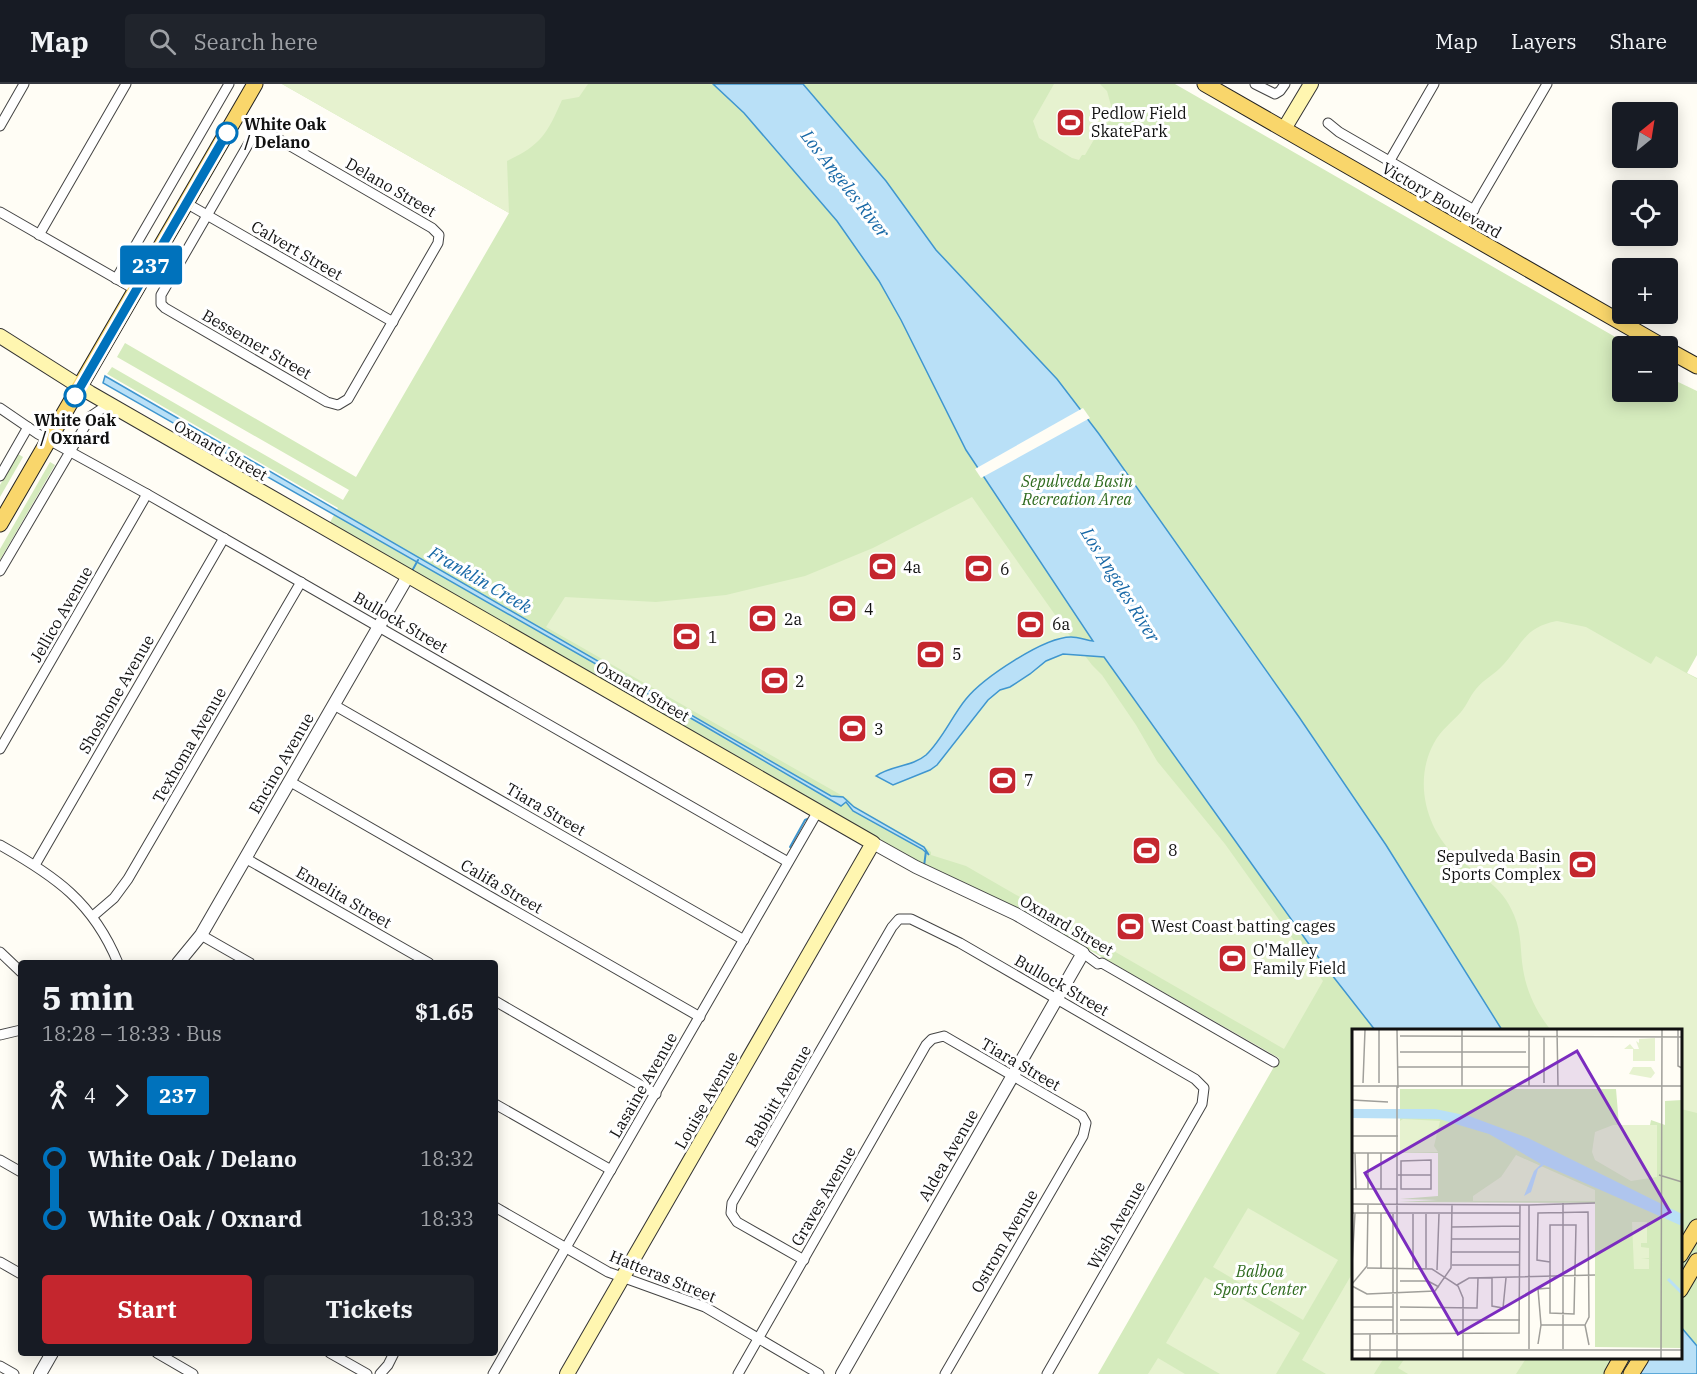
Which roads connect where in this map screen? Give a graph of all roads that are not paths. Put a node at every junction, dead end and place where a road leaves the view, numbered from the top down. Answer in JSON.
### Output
{"nodes":[{"id":1,"x":24,"y":84,"type":"edge"},
{"id":2,"x":126,"y":84,"type":"edge"},
{"id":3,"x":229,"y":84,"type":"edge"},
{"id":4,"x":255,"y":84,"type":"edge"},
{"id":5,"x":1205,"y":84,"type":"edge"},
{"id":6,"x":1255,"y":84,"type":"edge"},
{"id":7,"x":1285,"y":84,"type":"edge"},
{"id":8,"x":1311,"y":84,"type":"edge"},
{"id":9,"x":1434,"y":84,"type":"edge"},
{"id":10,"x":1547,"y":84,"type":"edge"},
{"id":11,"x":1328,"y":123,"type":"dead end"},
{"id":12,"x":0,"y":126,"type":"edge"},
{"id":13,"x":1284,"y":129,"type":"junction"},
{"id":14,"x":1389,"y":162,"type":"junction"},
{"id":15,"x":186,"y":203,"type":"junction"},
{"id":16,"x":1474,"y":210,"type":"junction"},
{"id":17,"x":0,"y":212,"type":"edge"},
{"id":18,"x":207,"y":215,"type":"junction"},
{"id":19,"x":1461,"y":231,"type":"junction"},
{"id":20,"x":39,"y":235,"type":"junction"},
{"id":21,"x":116,"y":279,"type":"junction"},
{"id":22,"x":136,"y":290,"type":"junction"},
{"id":23,"x":393,"y":322,"type":"junction"},
{"id":24,"x":0,"y":336,"type":"edge"},
{"id":25,"x":1645,"y":336,"type":"edge"},
{"id":26,"x":1678,"y":356,"type":"edge"},
{"id":27,"x":1697,"y":366,"type":"edge"},
{"id":28,"x":80,"y":387,"type":"junction"},
{"id":29,"x":109,"y":404,"type":"junction"},
{"id":30,"x":0,"y":408,"type":"edge"},
{"id":31,"x":28,"y":427,"type":"junction"},
{"id":32,"x":49,"y":439,"type":"junction"},
{"id":33,"x":70,"y":450,"type":"junction"},
{"id":34,"x":0,"y":476,"type":"edge"},
{"id":35,"x":147,"y":494,"type":"junction"},
{"id":36,"x":0,"y":524,"type":"edge"},
{"id":37,"x":224,"y":538,"type":"junction"},
{"id":38,"x":0,"y":571,"type":"edge"},
{"id":39,"x":408,"y":576,"type":"junction"},
{"id":40,"x":301,"y":582,"type":"junction"},
{"id":41,"x":378,"y":627,"type":"junction"},
{"id":42,"x":334,"y":705,"type":"junction"},
{"id":43,"x":0,"y":749,"type":"edge"},
{"id":44,"x":289,"y":781,"type":"junction"},
{"id":45,"x":818,"y":811,"type":"junction"},
{"id":46,"x":873,"y":843,"type":"junction"},
{"id":47,"x":0,"y":845,"type":"edge"},
{"id":48,"x":245,"y":858,"type":"junction"},
{"id":49,"x":788,"y":862,"type":"junction"},
{"id":50,"x":35,"y":864,"type":"junction"},
{"id":51,"x":93,"y":916,"type":"junction"},
{"id":52,"x":899,"y":919,"type":"joint"},
{"id":53,"x":201,"y":935,"type":"junction"},
{"id":54,"x":744,"y":940,"type":"junction"},
{"id":55,"x":0,"y":952,"type":"edge"},
{"id":56,"x":1083,"y":953,"type":"junction"},
{"id":57,"x":117,"y":960,"type":"edge"},
{"id":58,"x":180,"y":960,"type":"edge"},
{"id":59,"x":245,"y":960,"type":"edge"},
{"id":60,"x":424,"y":960,"type":"edge"},
{"id":61,"x":18,"y":969,"type":"edge"},
{"id":62,"x":1057,"y":999,"type":"junction"},
{"id":63,"x":498,"y":1003,"type":"edge"},
{"id":64,"x":700,"y":1017,"type":"junction"},
{"id":65,"x":18,"y":1031,"type":"edge"},
{"id":66,"x":0,"y":1035,"type":"edge"},
{"id":67,"x":938,"y":1036,"type":"joint"},
{"id":68,"x":1274,"y":1062,"type":"dead end"},
{"id":69,"x":1013,"y":1076,"type":"junction"},
{"id":70,"x":1204,"y":1088,"type":"joint"},
{"id":71,"x":656,"y":1094,"type":"junction"},
{"id":72,"x":498,"y":1106,"type":"edge"},
{"id":73,"x":1086,"y":1123,"type":"joint"},
{"id":74,"x":0,"y":1160,"type":"edge"},
{"id":75,"x":18,"y":1170,"type":"edge"},
{"id":76,"x":611,"y":1170,"type":"junction"},
{"id":77,"x":498,"y":1209,"type":"edge"},
{"id":78,"x":1697,"y":1227,"type":"edge"},
{"id":79,"x":566,"y":1247,"type":"junction"},
{"id":80,"x":1682,"y":1253,"type":"edge"},
{"id":81,"x":804,"y":1260,"type":"junction"},
{"id":82,"x":1697,"y":1261,"type":"edge"},
{"id":83,"x":0,"y":1262,"type":"edge"},
{"id":84,"x":18,"y":1272,"type":"edge"},
{"id":85,"x":622,"y":1278,"type":"junction"},
{"id":86,"x":1682,"y":1287,"type":"edge"},
{"id":87,"x":758,"y":1338,"type":"junction"},
{"id":88,"x":50,"y":1356,"type":"edge"},
{"id":89,"x":162,"y":1356,"type":"edge"},
{"id":90,"x":335,"y":1356,"type":"edge"},
{"id":91,"x":392,"y":1356,"type":"edge"},
{"id":92,"x":1640,"y":1359,"type":"edge"},
{"id":93,"x":0,"y":1366,"type":"edge"},
{"id":94,"x":14,"y":1374,"type":"edge"},
{"id":95,"x":40,"y":1374,"type":"edge"},
{"id":96,"x":193,"y":1374,"type":"edge"},
{"id":97,"x":367,"y":1374,"type":"edge"},
{"id":98,"x":380,"y":1374,"type":"edge"},
{"id":99,"x":494,"y":1374,"type":"edge"},
{"id":100,"x":567,"y":1374,"type":"edge"},
{"id":101,"x":738,"y":1374,"type":"edge"},
{"id":102,"x":819,"y":1374,"type":"edge"},
{"id":103,"x":842,"y":1374,"type":"edge"},
{"id":104,"x":945,"y":1374,"type":"edge"},
{"id":105,"x":1047,"y":1374,"type":"edge"},
{"id":106,"x":1631,"y":1374,"type":"edge"}],
"edges":[{"from":1,"to":12,"type":"street"},
{"from":2,"to":20,"type":"street"},
{"from":3,"to":21,"type":"street"},
{"from":4,"to":15,"type":"main road"},
{"from":5,"to":13,"type":"main road","name":"Victory Boulevard"},
{"from":6,"to":7,"type":"street"},
{"from":8,"to":13,"type":"main road"},
{"from":9,"to":14,"type":"street"},
{"from":10,"to":16,"type":"street"},
{"from":11,"to":14,"type":"street","name":"Victory Boulevard"},
{"from":13,"to":19,"type":"main road","name":"Victory Boulevard"},
{"from":14,"to":16,"type":"street","name":"Victory Boulevard"},
{"from":15,"to":18,"type":"street","name":"Calvert Street"},
{"from":15,"to":22,"type":"main road"},
{"from":16,"to":19,"type":"street"},
{"from":17,"to":20,"type":"street"},
{"from":18,"to":23,"type":"street","name":"Calvert Street"},
{"from":18,"to":23,"type":"street","name":"Delano Street"},
{"from":18,"to":23,"type":"street","name":"Bessemer Street"},
{"from":19,"to":25,"type":"main road","name":"Victory Boulevard"},
{"from":20,"to":21,"type":"street"},
{"from":21,"to":22,"type":"street"},
{"from":22,"to":28,"type":"main road"},
{"from":24,"to":28,"type":"main road","name":"Oxnard Street"},
{"from":26,"to":27,"type":"main road"},
{"from":28,"to":29,"type":"main road","name":"Oxnard Street"},
{"from":28,"to":32,"type":"main road"},
{"from":29,"to":33,"type":"street"},
{"from":29,"to":39,"type":"main road","name":"Oxnard Street"},
{"from":30,"to":31,"type":"street","name":"Bullock Street"},
{"from":31,"to":32,"type":"street","name":"Bullock Street"},
{"from":31,"to":34,"type":"street"},
{"from":32,"to":33,"type":"street","name":"Bullock Street"},
{"from":32,"to":36,"type":"main road"},
{"from":33,"to":35,"type":"street","name":"Bullock Street"},
{"from":33,"to":38,"type":"street"},
{"from":35,"to":37,"type":"street","name":"Bullock Street"},
{"from":35,"to":43,"type":"street","name":"Jellico Avenue"},
{"from":37,"to":40,"type":"street","name":"Bullock Street"},
{"from":37,"to":50,"type":"street","name":"Shoshone Avenue"},
{"from":39,"to":41,"type":"street","name":"Encino Avenue"},
{"from":39,"to":45,"type":"main road","name":"Oxnard Street"},
{"from":40,"to":41,"type":"street","name":"Bullock Street"},
{"from":40,"to":51,"type":"street","name":"Texhoma Avenue"},
{"from":41,"to":42,"type":"street","name":"Encino Avenue"},
{"from":41,"to":49,"type":"street","name":"Bullock Street"},
{"from":42,"to":44,"type":"street","name":"Encino Avenue"},
{"from":42,"to":54,"type":"street","name":"Tiara Street"},
{"from":44,"to":48,"type":"street","name":"Encino Avenue"},
{"from":44,"to":64,"type":"street","name":"Califa Street"},
{"from":45,"to":46,"type":"main road","name":"Oxnard Street"},
{"from":45,"to":49,"type":"street","name":"Lasaine Avenue"},
{"from":46,"to":56,"type":"street","name":"Oxnard Street"},
{"from":46,"to":85,"type":"main road","name":"Louise Avenue"},
{"from":47,"to":50,"type":"street"},
{"from":48,"to":53,"type":"street","name":"Encino Avenue"},
{"from":48,"to":60,"type":"street","name":"Emelita Street"},
{"from":49,"to":54,"type":"street","name":"Lasaine Avenue"},
{"from":50,"to":51,"type":"street"},
{"from":51,"to":57,"type":"street"},
{"from":52,"to":62,"type":"street","name":"Bullock Street"},
{"from":52,"to":81,"type":"street","name":"Babbitt Avenue"},
{"from":53,"to":58,"type":"street","name":"Encino Avenue"},
{"from":53,"to":59,"type":"street"},
{"from":54,"to":64,"type":"street","name":"Lasaine Avenue"},
{"from":55,"to":61,"type":"street"},
{"from":56,"to":62,"type":"street","name":"Aldea Avenue"},
{"from":56,"to":68,"type":"street","name":"Oxnard Street"},
{"from":62,"to":69,"type":"street","name":"Aldea Avenue"},
{"from":62,"to":70,"type":"street","name":"Bullock Street"},
{"from":63,"to":71,"type":"street"},
{"from":64,"to":71,"type":"street","name":"Lasaine Avenue"},
{"from":65,"to":66,"type":"street"},
{"from":67,"to":69,"type":"street","name":"Tiara Street"},
{"from":67,"to":81,"type":"street","name":"Graves Avenue"},
{"from":69,"to":73,"type":"street","name":"Tiara Street"},
{"from":69,"to":103,"type":"street","name":"Aldea Avenue"},
{"from":70,"to":105,"type":"street","name":"Wish Avenue"},
{"from":71,"to":76,"type":"street","name":"Lasaine Avenue"},
{"from":72,"to":76,"type":"street"},
{"from":73,"to":104,"type":"street","name":"Ostrom Avenue"},
{"from":74,"to":75,"type":"street"},
{"from":76,"to":79,"type":"street","name":"Lasaine Avenue"},
{"from":77,"to":79,"type":"street","name":"Hatteras Street"},
{"from":78,"to":80,"type":"main road"},
{"from":79,"to":85,"type":"street","name":"Hatteras Street"},
{"from":79,"to":99,"type":"street","name":"Lasaine Avenue"},
{"from":81,"to":87,"type":"street","name":"Graves Avenue"},
{"from":82,"to":86,"type":"main road"},
{"from":83,"to":84,"type":"street"},
{"from":85,"to":87,"type":"street","name":"Hatteras Street"},
{"from":85,"to":100,"type":"main road","name":"Louise Avenue"},
{"from":87,"to":101,"type":"street","name":"Graves Avenue"},
{"from":87,"to":102,"type":"street","name":"Hatteras Street"},
{"from":88,"to":95,"type":"street"},
{"from":89,"to":96,"type":"street"},
{"from":90,"to":97,"type":"street"},
{"from":91,"to":98,"type":"street"},
{"from":92,"to":106,"type":"main road"},
{"from":93,"to":94,"type":"street"}]}
